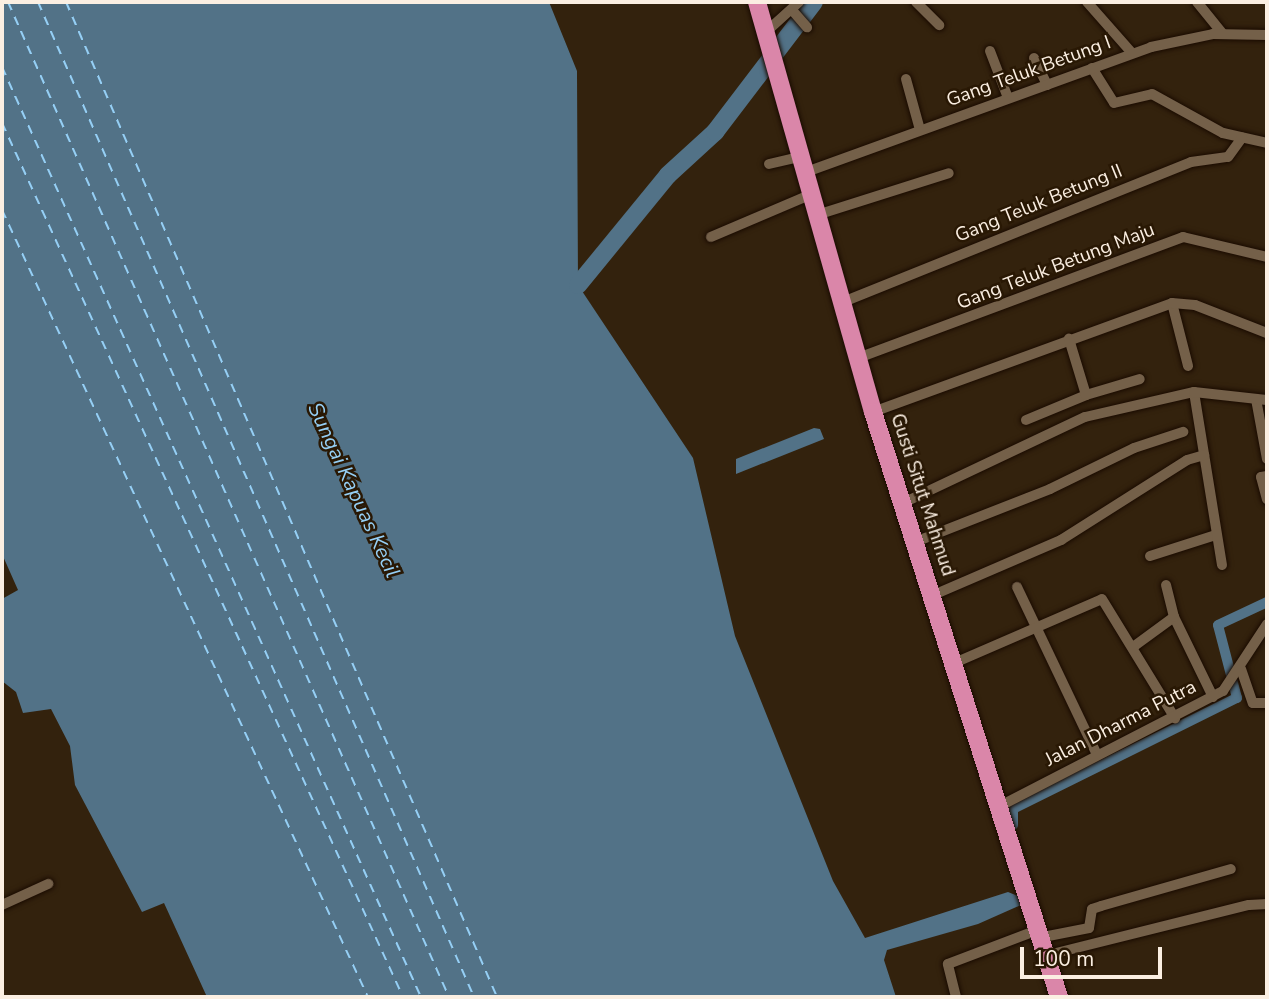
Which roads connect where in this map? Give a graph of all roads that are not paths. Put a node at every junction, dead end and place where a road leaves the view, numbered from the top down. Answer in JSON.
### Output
{"nodes":[{"id":1,"x":757,"y":2,"type":"edge"},
{"id":2,"x":916,"y":2,"type":"edge"},
{"id":3,"x":1087,"y":2,"type":"edge"},
{"id":4,"x":1197,"y":2,"type":"edge"},
{"id":5,"x":799,"y":16,"type":"edge"},
{"id":6,"x":939,"y":25,"type":"dead end"},
{"id":7,"x":768,"y":34,"type":"junction"},
{"id":8,"x":1223,"y":34,"type":"junction"},
{"id":9,"x":1267,"y":35,"type":"edge"},
{"id":10,"x":990,"y":51,"type":"dead end"},
{"id":11,"x":1132,"y":53,"type":"junction"},
{"id":12,"x":1034,"y":58,"type":"dead end"},
{"id":13,"x":1092,"y":68,"type":"junction"},
{"id":14,"x":905,"y":79,"type":"dead end"},
{"id":15,"x":1047,"y":85,"type":"junction"},
{"id":16,"x":1008,"y":98,"type":"junction"},
{"id":17,"x":920,"y":130,"type":"junction"},
{"id":18,"x":1242,"y":138,"type":"junction"},
{"id":19,"x":1267,"y":143,"type":"edge"},
{"id":20,"x":769,"y":164,"type":"dead end"},
{"id":21,"x":806,"y":164,"type":"junction"},
{"id":22,"x":949,"y":173,"type":"dead end"},
{"id":23,"x":814,"y":193,"type":"junction"},
{"id":24,"x":820,"y":214,"type":"junction"},
{"id":25,"x":710,"y":237,"type":"dead end"},
{"id":26,"x":1267,"y":257,"type":"edge"},
{"id":27,"x":843,"y":302,"type":"junction"},
{"id":28,"x":1172,"y":303,"type":"junction"},
{"id":29,"x":1267,"y":333,"type":"edge"},
{"id":30,"x":1069,"y":339,"type":"junction"},
{"id":31,"x":858,"y":358,"type":"junction"},
{"id":32,"x":1188,"y":366,"type":"dead end"},
{"id":33,"x":1140,"y":379,"type":"dead end"},
{"id":34,"x":1194,"y":392,"type":"junction"},
{"id":35,"x":1086,"y":395,"type":"junction"},
{"id":36,"x":1261,"y":400,"type":"edge"},
{"id":37,"x":873,"y":412,"type":"junction"},
{"id":38,"x":1026,"y":420,"type":"dead end"},
{"id":39,"x":1183,"y":432,"type":"dead end"},
{"id":40,"x":1204,"y":455,"type":"junction"},
{"id":41,"x":1267,"y":459,"type":"edge"},
{"id":42,"x":1267,"y":476,"type":"edge"},
{"id":43,"x":1267,"y":499,"type":"edge"},
{"id":44,"x":903,"y":503,"type":"junction"},
{"id":45,"x":1216,"y":535,"type":"junction"},
{"id":46,"x":915,"y":542,"type":"junction"},
{"id":47,"x":1150,"y":556,"type":"dead end"},
{"id":48,"x":1222,"y":565,"type":"dead end"},
{"id":49,"x":1166,"y":585,"type":"dead end"},
{"id":50,"x":1017,"y":587,"type":"dead end"},
{"id":51,"x":932,"y":596,"type":"junction"},
{"id":52,"x":1174,"y":617,"type":"junction"},
{"id":53,"x":1267,"y":624,"type":"edge"},
{"id":54,"x":1034,"y":629,"type":"junction"},
{"id":55,"x":1132,"y":648,"type":"junction"},
{"id":56,"x":952,"y":664,"type":"junction"},
{"id":57,"x":1239,"y":671,"type":"junction"},
{"id":58,"x":1218,"y":694,"type":"junction"},
{"id":59,"x":1267,"y":703,"type":"edge"},
{"id":60,"x":1175,"y":718,"type":"junction"},
{"id":61,"x":1097,"y":755,"type":"junction"},
{"id":62,"x":1000,"y":806,"type":"junction"},
{"id":63,"x":1231,"y":869,"type":"dead end"},
{"id":64,"x":48,"y":884,"type":"dead end"},
{"id":65,"x":1267,"y":904,"type":"edge"},
{"id":66,"x":2,"y":905,"type":"edge"},
{"id":67,"x":1035,"y":930,"type":"junction"},
{"id":68,"x":1044,"y":956,"type":"junction"},
{"id":69,"x":956,"y":997,"type":"edge"},
{"id":70,"x":1059,"y":997,"type":"edge"}],
"edges":[{"from":1,"to":7,"type":"highway","name":"Gusti Situt Mahmud"},
{"from":2,"to":6,"type":"street"},
{"from":3,"to":11,"type":"street"},
{"from":4,"to":8,"type":"street"},
{"from":5,"to":7,"type":"street"},
{"from":7,"to":21,"type":"highway","name":"Gusti Situt Mahmud"},
{"from":8,"to":9,"type":"street","name":"Gang Teluk Betung I"},
{"from":8,"to":11,"type":"street","name":"Gang Teluk Betung I"},
{"from":10,"to":16,"type":"street"},
{"from":11,"to":13,"type":"street","name":"Gang Teluk Betung I"},
{"from":12,"to":15,"type":"street"},
{"from":13,"to":15,"type":"street","name":"Gang Teluk Betung I"},
{"from":13,"to":18,"type":"street"},
{"from":14,"to":17,"type":"street"},
{"from":15,"to":16,"type":"street","name":"Gang Teluk Betung I"},
{"from":16,"to":17,"type":"street","name":"Gang Teluk Betung I"},
{"from":17,"to":21,"type":"street","name":"Gang Teluk Betung I"},
{"from":18,"to":19,"type":"street"},
{"from":18,"to":27,"type":"street","name":"Gang Teluk Betung II"},
{"from":20,"to":21,"type":"street","name":"Gang Teluk Betung I"},
{"from":21,"to":23,"type":"highway","name":"Gusti Situt Mahmud"},
{"from":22,"to":24,"type":"street"},
{"from":23,"to":24,"type":"highway","name":"Gusti Situt Mahmud"},
{"from":23,"to":25,"type":"street"},
{"from":24,"to":27,"type":"highway","name":"Gusti Situt Mahmud"},
{"from":26,"to":31,"type":"street","name":"Gang Teluk Betung Maju"},
{"from":27,"to":31,"type":"highway","name":"Gusti Situt Mahmud"},
{"from":28,"to":29,"type":"street"},
{"from":28,"to":30,"type":"street"},
{"from":28,"to":32,"type":"street"},
{"from":30,"to":35,"type":"street"},
{"from":30,"to":37,"type":"street"},
{"from":31,"to":37,"type":"highway","name":"Gusti Situt Mahmud"},
{"from":33,"to":35,"type":"street"},
{"from":34,"to":36,"type":"street"},
{"from":34,"to":40,"type":"street"},
{"from":34,"to":44,"type":"street"},
{"from":35,"to":38,"type":"street"},
{"from":36,"to":41,"type":"street"},
{"from":37,"to":44,"type":"highway","name":"Gusti Situt Mahmud"},
{"from":39,"to":46,"type":"street"},
{"from":40,"to":45,"type":"street"},
{"from":40,"to":51,"type":"street"},
{"from":42,"to":43,"type":"street"},
{"from":44,"to":46,"type":"highway","name":"Gusti Situt Mahmud"},
{"from":45,"to":47,"type":"street"},
{"from":45,"to":48,"type":"street"},
{"from":46,"to":51,"type":"highway","name":"Gusti Situt Mahmud"},
{"from":49,"to":52,"type":"street"},
{"from":50,"to":54,"type":"street"},
{"from":51,"to":56,"type":"highway","name":"Gusti Situt Mahmud"},
{"from":52,"to":55,"type":"street"},
{"from":52,"to":58,"type":"street"},
{"from":53,"to":57,"type":"street","name":"Jalan Dharma Putra"},
{"from":54,"to":55,"type":"street"},
{"from":54,"to":56,"type":"street"},
{"from":54,"to":61,"type":"street"},
{"from":55,"to":60,"type":"street"},
{"from":56,"to":62,"type":"highway","name":"Gusti Situt Mahmud"},
{"from":57,"to":58,"type":"street","name":"Jalan Dharma Putra"},
{"from":57,"to":59,"type":"street"},
{"from":58,"to":60,"type":"street","name":"Jalan Dharma Putra"},
{"from":60,"to":61,"type":"street","name":"Jalan Dharma Putra"},
{"from":61,"to":62,"type":"street","name":"Jalan Dharma Putra"},
{"from":62,"to":67,"type":"highway","name":"Gusti Situt Mahmud"},
{"from":63,"to":67,"type":"street"},
{"from":64,"to":66,"type":"street"},
{"from":65,"to":68,"type":"street"},
{"from":67,"to":68,"type":"highway","name":"Gusti Situt Mahmud"},
{"from":67,"to":69,"type":"street"},
{"from":68,"to":70,"type":"highway","name":"Gusti Situt Mahmud"}]}
